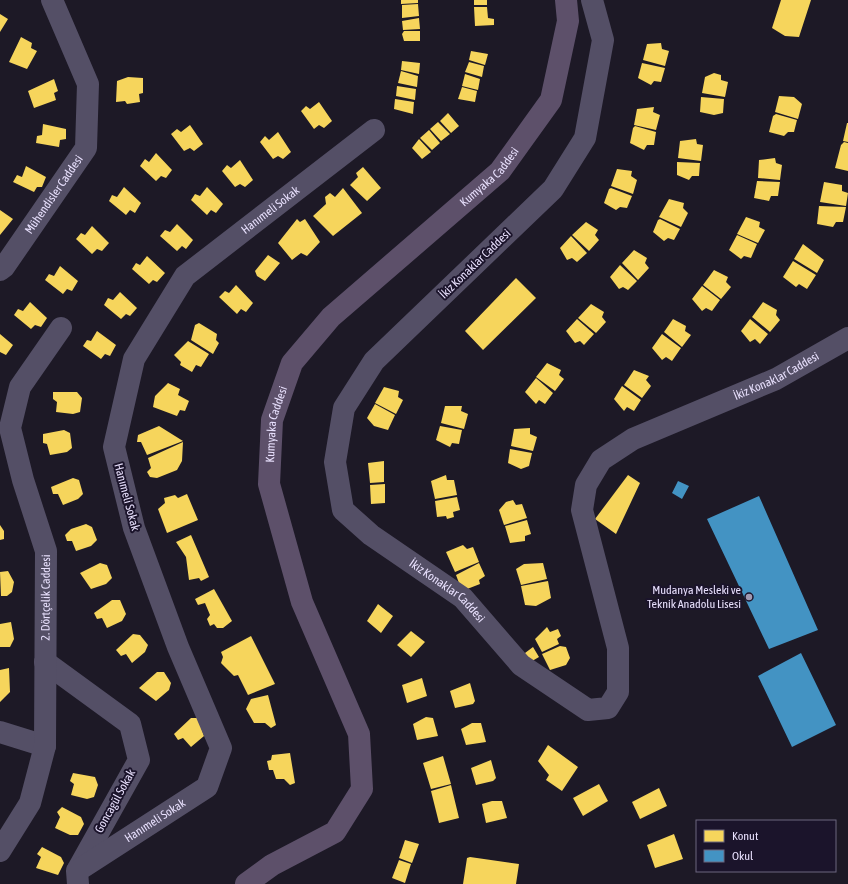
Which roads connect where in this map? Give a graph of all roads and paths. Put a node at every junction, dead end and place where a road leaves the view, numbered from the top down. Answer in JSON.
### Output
{"nodes":[{"id":1,"x":52,"y":0,"type":"edge"},
{"id":2,"x":566,"y":0,"type":"edge"},
{"id":3,"x":592,"y":0,"type":"edge"},
{"id":4,"x":374,"y":130,"type":"dead end"},
{"id":5,"x":0,"y":270,"type":"edge"},
{"id":6,"x":62,"y":328,"type":"dead end"},
{"id":7,"x":848,"y":338,"type":"edge"},
{"id":8,"x":45,"y":662,"type":"junction"},
{"id":9,"x":0,"y":732,"type":"edge"},
{"id":10,"x":45,"y":746,"type":"junction"},
{"id":11,"x":0,"y":851,"type":"edge"},
{"id":12,"x":75,"y":880,"type":"edge"},
{"id":13,"x":246,"y":884,"type":"edge"}],
"edges":[{"from":1,"to":5,"type":"street","name":"Mühendisler Caddesi"},
{"from":2,"to":13,"type":"main road","name":"Kumyaka Caddesi"},
{"from":3,"to":7,"type":"street","name":"İkiz Konaklar Caddesi"},
{"from":4,"to":12,"type":"street","name":"Hanımeli Sokak"},
{"from":6,"to":8,"type":"street","name":"2. Dörtçelik Caddesi"},
{"from":8,"to":10,"type":"street","name":"2. Dörtçelik Caddesi"},
{"from":8,"to":12,"type":"street","name":"Goncagül Sokak"},
{"from":9,"to":10,"type":"street"},
{"from":10,"to":11,"type":"street","name":"2. Dörtçelik Caddesi"}]}
